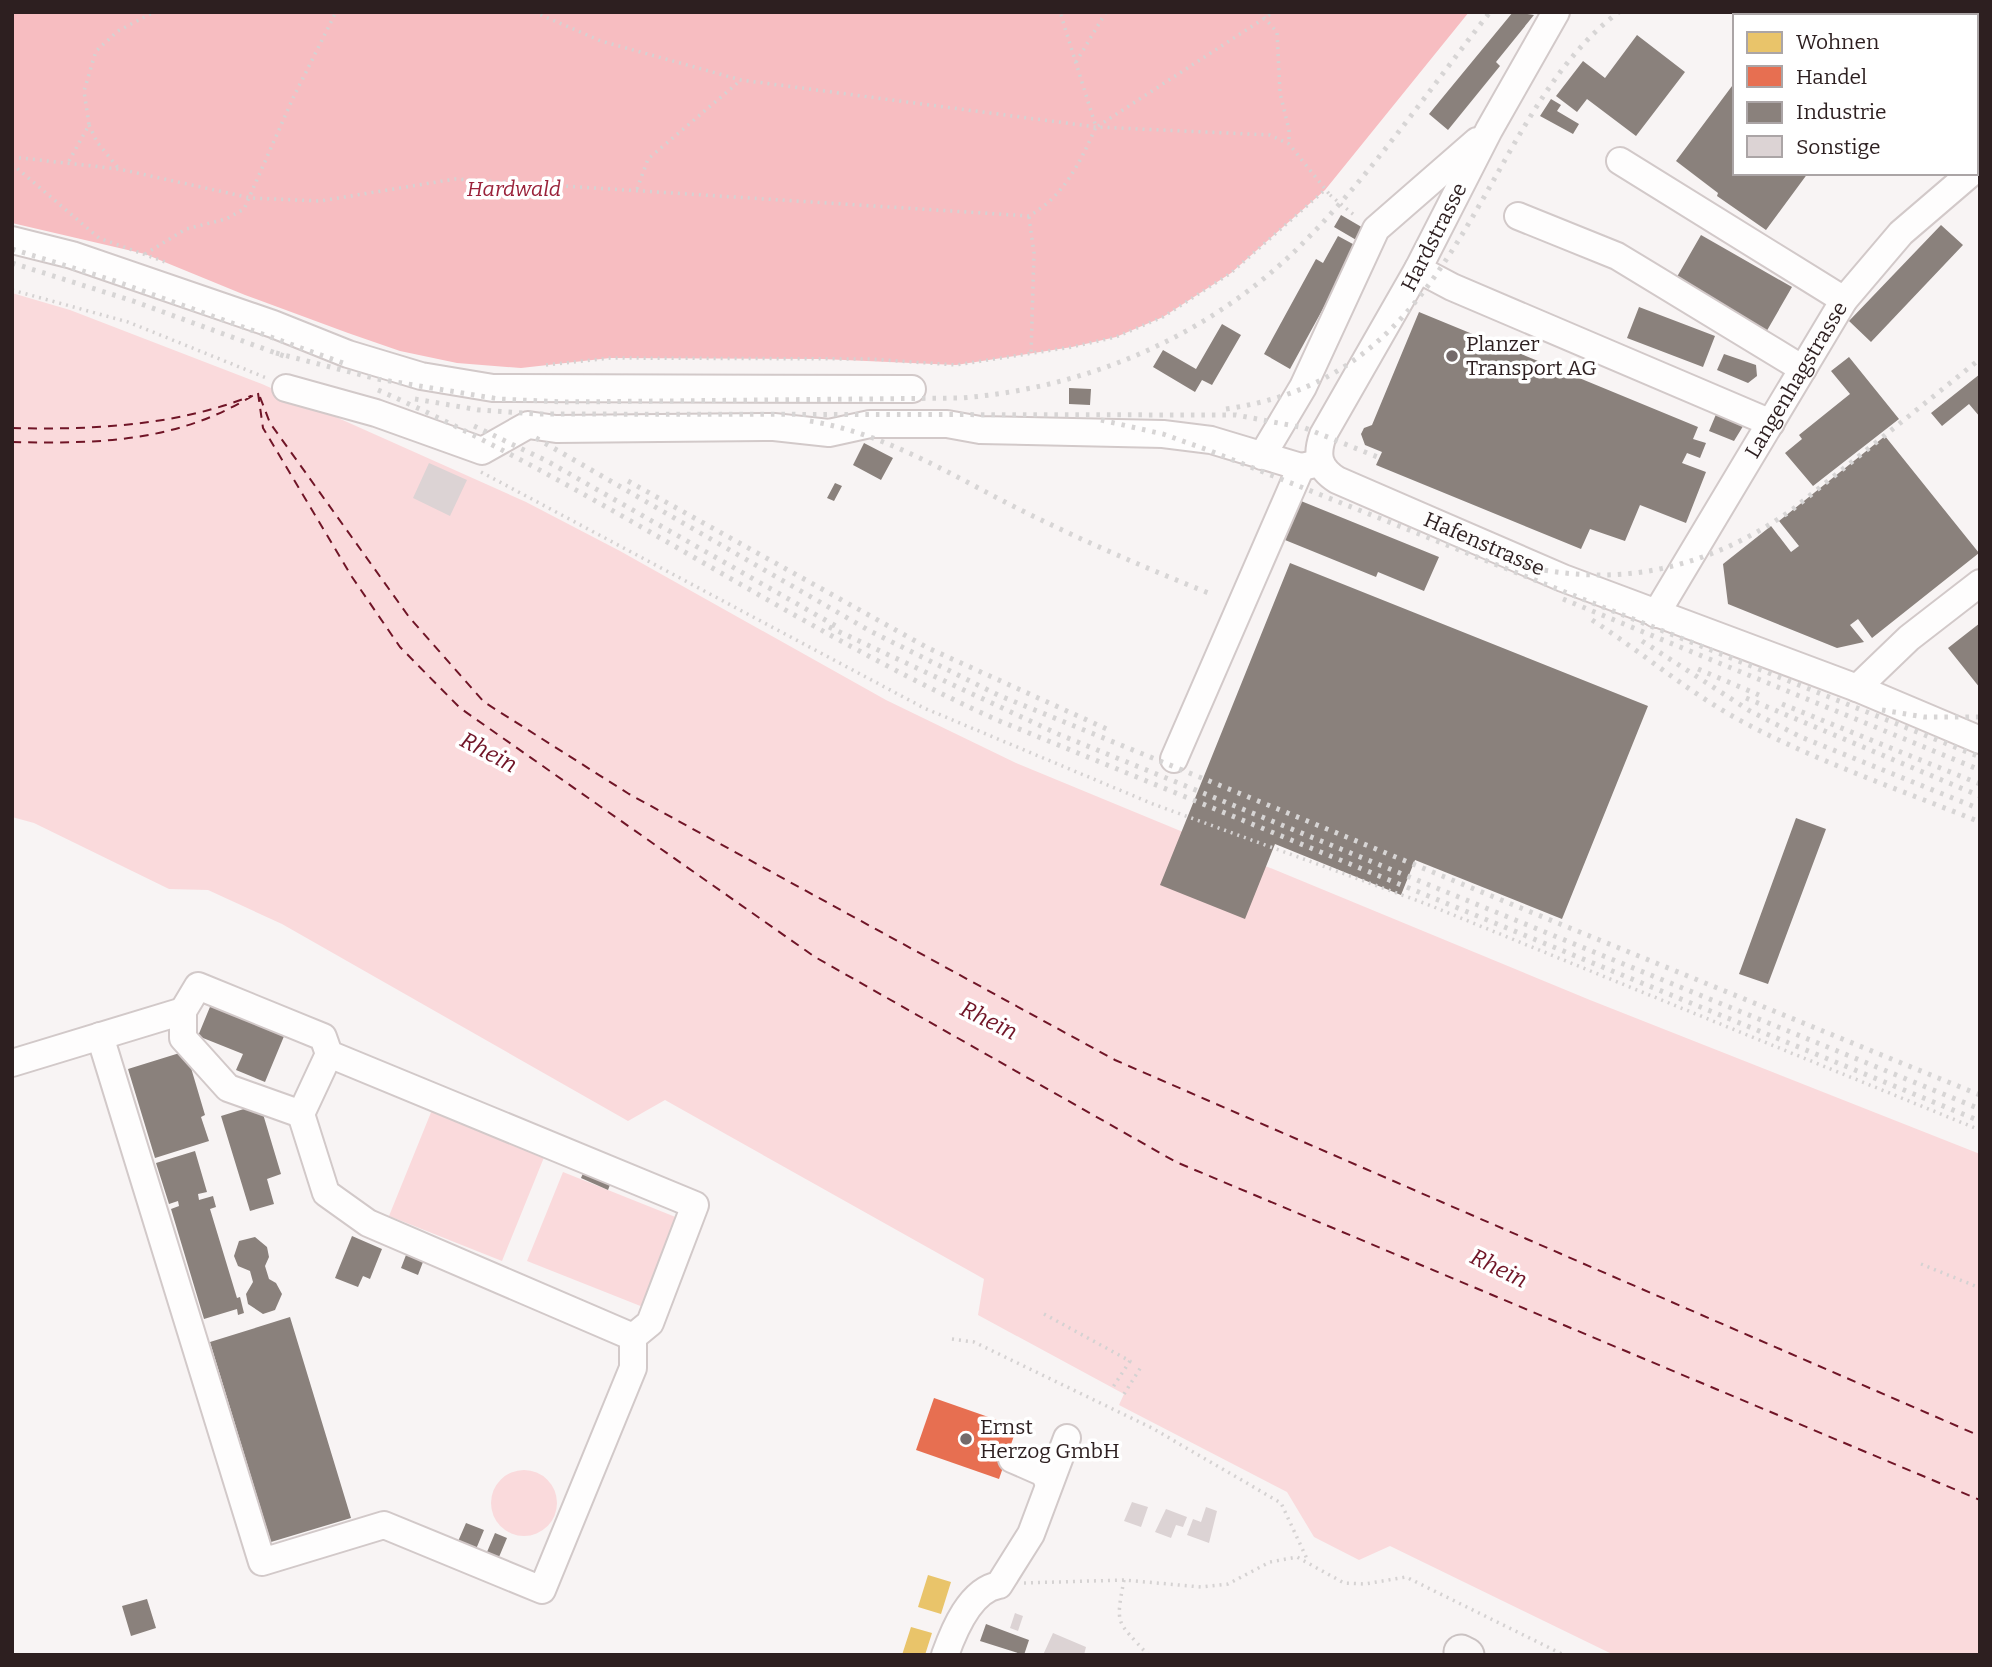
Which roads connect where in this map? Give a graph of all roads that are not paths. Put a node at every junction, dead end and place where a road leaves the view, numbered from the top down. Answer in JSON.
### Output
{"nodes":[{"id":1,"x":1556,"y":12,"type":"edge"},
{"id":2,"x":1489,"y":130,"type":"junction"},
{"id":3,"x":1620,"y":161,"type":"dead end"},
{"id":4,"x":1969,"y":175,"type":"edge"},
{"id":5,"x":1518,"y":216,"type":"dead end"},
{"id":6,"x":12,"y":240,"type":"edge"},
{"id":7,"x":1418,"y":269,"type":"junction"},
{"id":8,"x":1844,"y":300,"type":"junction"},
{"id":9,"x":1803,"y":369,"type":"junction"},
{"id":10,"x":545,"y":377,"type":"junction"},
{"id":11,"x":271,"y":382,"type":"road end"},
{"id":12,"x":912,"y":390,"type":"dead end"},
{"id":13,"x":1771,"y":423,"type":"junction"},
{"id":14,"x":587,"y":428,"type":"junction"},
{"id":15,"x":1262,"y":456,"type":"junction"},
{"id":16,"x":1310,"y":465,"type":"junction"},
{"id":17,"x":1980,"y":583,"type":"edge"},
{"id":18,"x":1656,"y":614,"type":"junction"},
{"id":19,"x":1857,"y":688,"type":"junction"},
{"id":20,"x":1980,"y":740,"type":"edge"},
{"id":21,"x":1174,"y":759,"type":"dead end"},
{"id":22,"x":183,"y":1011,"type":"junction"},
{"id":23,"x":100,"y":1036,"type":"junction"},
{"id":24,"x":329,"y":1054,"type":"junction"},
{"id":25,"x":12,"y":1063,"type":"edge"},
{"id":26,"x":301,"y":1114,"type":"junction"},
{"id":27,"x":633,"y":1337,"type":"junction"},
{"id":28,"x":1067,"y":1438,"type":"dead end"},
{"id":29,"x":1012,"y":1459,"type":"dead end"},
{"id":30,"x":1049,"y":1484,"type":"junction"},
{"id":31,"x":945,"y":1655,"type":"edge"}],
"edges":[{"from":1,"to":2,"type":"street","name":"Hardstrasse"},
{"from":2,"to":7,"type":"street","name":"Hardstrasse"},
{"from":2,"to":15,"type":"street"},
{"from":3,"to":8,"type":"street"},
{"from":4,"to":8,"type":"street","name":"Langenhagstrasse"},
{"from":5,"to":9,"type":"street"},
{"from":6,"to":10,"type":"street"},
{"from":7,"to":13,"type":"street"},
{"from":7,"to":16,"type":"street","name":"Hardstrasse"},
{"from":8,"to":9,"type":"street","name":"Langenhagstrasse"},
{"from":9,"to":13,"type":"street","name":"Langenhagstrasse"},
{"from":10,"to":12,"type":"street"},
{"from":10,"to":14,"type":"street"},
{"from":11,"to":14,"type":"street","name":"Hafenstrasse"},
{"from":13,"to":18,"type":"street","name":"Langenhagstrasse"},
{"from":14,"to":15,"type":"street","name":"Hafenstrasse"},
{"from":15,"to":16,"type":"street","name":"Hafenstrasse"},
{"from":16,"to":18,"type":"street","name":"Hafenstrasse"},
{"from":16,"to":21,"type":"street","name":"Hardstrasse"},
{"from":17,"to":19,"type":"street"},
{"from":18,"to":19,"type":"street","name":"Hafenstrasse"},
{"from":19,"to":20,"type":"street","name":"Hafenstrasse"},
{"from":22,"to":23,"type":"street"},
{"from":22,"to":24,"type":"street"},
{"from":22,"to":26,"type":"street"},
{"from":23,"to":25,"type":"street"},
{"from":23,"to":27,"type":"street"},
{"from":24,"to":26,"type":"street"},
{"from":24,"to":27,"type":"street"},
{"from":26,"to":27,"type":"street"},
{"from":28,"to":30,"type":"street"},
{"from":29,"to":30,"type":"street"},
{"from":30,"to":31,"type":"street"}]}
